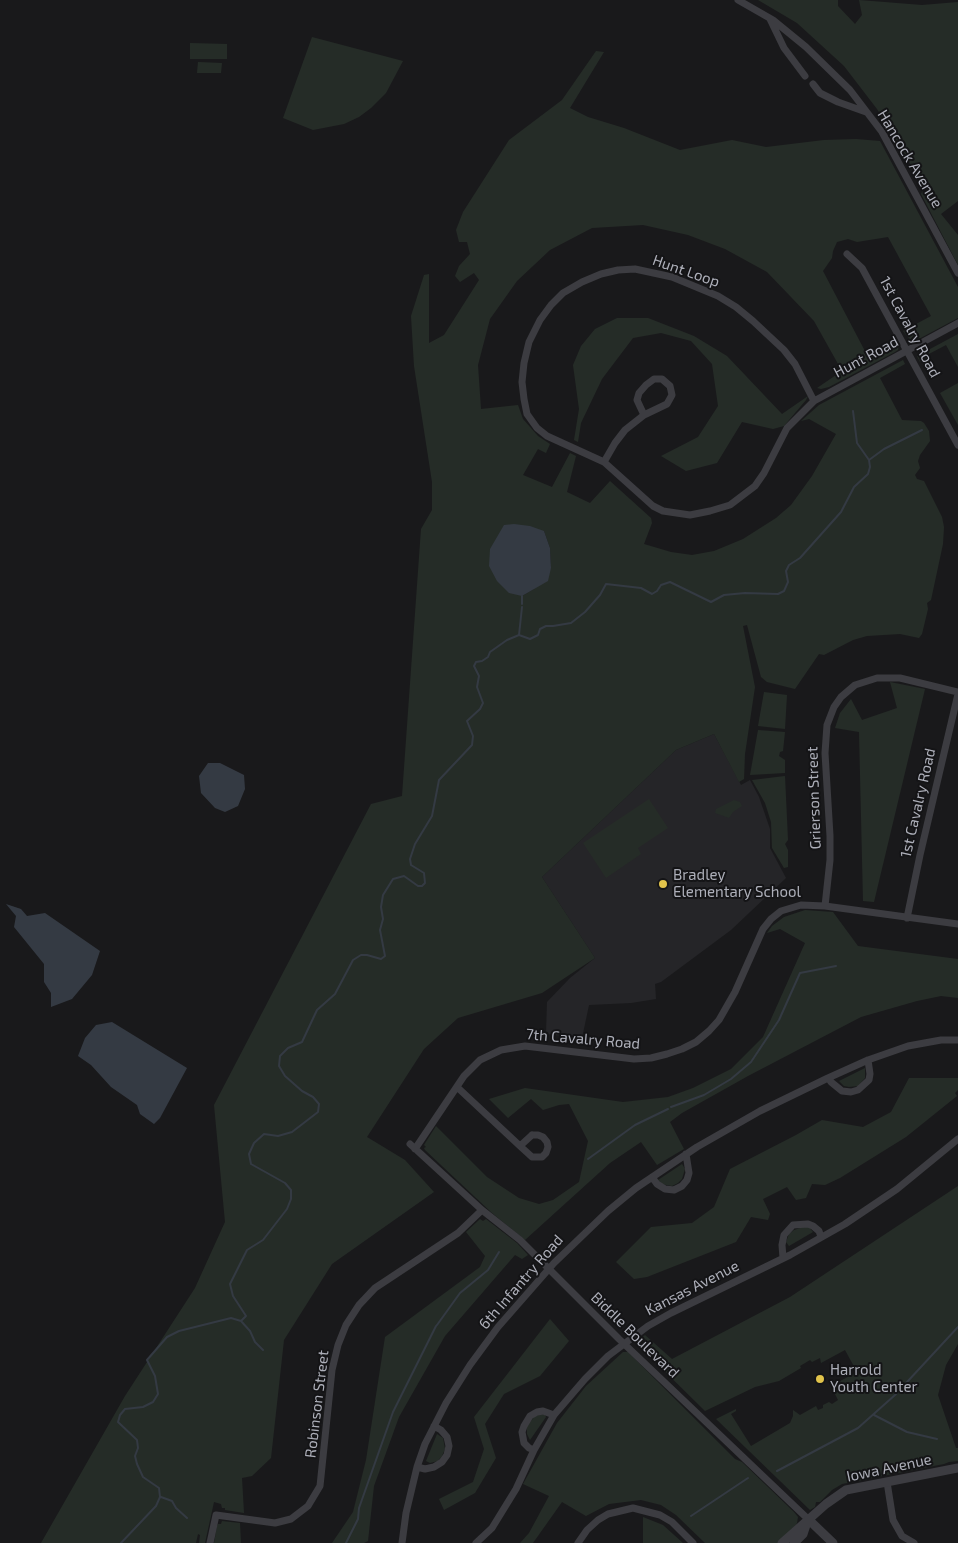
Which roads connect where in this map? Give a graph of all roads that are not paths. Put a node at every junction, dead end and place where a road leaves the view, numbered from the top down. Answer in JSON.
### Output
{"nodes":[{"id":1,"x":738,"y":0,"type":"edge"},
{"id":2,"x":770,"y":18,"type":"junction"},
{"id":3,"x":805,"y":76,"type":"dead end"},
{"id":4,"x":813,"y":84,"type":"dead end"},
{"id":5,"x":866,"y":112,"type":"junction"},
{"id":6,"x":847,"y":254,"type":"dead end"},
{"id":7,"x":958,"y":274,"type":"edge"},
{"id":8,"x":958,"y":323,"type":"edge"},
{"id":9,"x":907,"y":350,"type":"junction"},
{"id":10,"x":814,"y":401,"type":"junction"},
{"id":11,"x":644,"y":415,"type":"junction"},
{"id":12,"x":958,"y":445,"type":"edge"},
{"id":13,"x":604,"y":462,"type":"junction"},
{"id":14,"x":958,"y":693,"type":"edge"},
{"id":15,"x":825,"y":906,"type":"junction"},
{"id":16,"x":907,"y":918,"type":"junction"},
{"id":17,"x":958,"y":924,"type":"edge"},
{"id":18,"x":958,"y":1040,"type":"edge"},
{"id":19,"x":868,"y":1060,"type":"junction"},
{"id":20,"x":828,"y":1078,"type":"junction"},
{"id":21,"x":457,"y":1087,"type":"junction"},
{"id":22,"x":958,"y":1139,"type":"edge"},
{"id":23,"x":520,"y":1146,"type":"dead end"},
{"id":24,"x":412,"y":1147,"type":"joint"},
{"id":25,"x":686,"y":1154,"type":"junction"},
{"id":26,"x":652,"y":1177,"type":"junction"},
{"id":27,"x":482,"y":1210,"type":"junction"},
{"id":28,"x":821,"y":1237,"type":"junction"},
{"id":29,"x":784,"y":1258,"type":"junction"},
{"id":30,"x":548,"y":1270,"type":"junction"},
{"id":31,"x":624,"y":1344,"type":"junction"},
{"id":32,"x":554,"y":1415,"type":"junction"},
{"id":33,"x":434,"y":1426,"type":"junction"},
{"id":34,"x":534,"y":1450,"type":"junction"},
{"id":35,"x":417,"y":1466,"type":"junction"},
{"id":36,"x":958,"y":1468,"type":"edge"},
{"id":37,"x":887,"y":1482,"type":"junction"},
{"id":38,"x":808,"y":1521,"type":"junction"},
{"id":39,"x":210,"y":1543,"type":"edge"},
{"id":40,"x":402,"y":1543,"type":"edge"},
{"id":41,"x":476,"y":1543,"type":"edge"},
{"id":42,"x":578,"y":1543,"type":"edge"},
{"id":43,"x":693,"y":1543,"type":"edge"},
{"id":44,"x":782,"y":1543,"type":"edge"},
{"id":45,"x":794,"y":1543,"type":"edge"},
{"id":46,"x":833,"y":1543,"type":"edge"},
{"id":47,"x":914,"y":1543,"type":"edge"}],
"edges":[{"from":1,"to":2,"type":"street","name":"Hancock Avenue"},
{"from":2,"to":3,"type":"street"},
{"from":2,"to":5,"type":"street","name":"Hancock Avenue"},
{"from":4,"to":5,"type":"street","name":"Hancock Avenue"},
{"from":5,"to":7,"type":"street","name":"Hancock Avenue"},
{"from":6,"to":9,"type":"street","name":"1st Cavalry Road"},
{"from":8,"to":9,"type":"street","name":"Hunt Road"},
{"from":9,"to":10,"type":"street","name":"Hunt Road"},
{"from":9,"to":12,"type":"street","name":"1st Cavalry Road"},
{"from":10,"to":13,"type":"street","name":"Hunt Loop"},
{"from":10,"to":13,"type":"street","name":"Hunt Loop"},
{"from":11,"to":11,"type":"street"},
{"from":11,"to":13,"type":"street"},
{"from":14,"to":15,"type":"street","name":"Grierson Street"},
{"from":14,"to":16,"type":"street","name":"1st Cavalry Road"},
{"from":15,"to":16,"type":"street","name":"7th Cavalry Road"},
{"from":15,"to":21,"type":"street","name":"7th Cavalry Road"},
{"from":16,"to":17,"type":"street","name":"7th Cavalry Road"},
{"from":18,"to":19,"type":"street","name":"6th Infantry Road"},
{"from":19,"to":20,"type":"street","name":"6th Infantry Road"},
{"from":19,"to":20,"type":"street"},
{"from":20,"to":25,"type":"street","name":"6th Infantry Road"},
{"from":21,"to":23,"type":"street"},
{"from":21,"to":24,"type":"street","name":"7th Cavalry Road"},
{"from":22,"to":28,"type":"street","name":"Kansas Avenue"},
{"from":24,"to":27,"type":"street","name":"Biddle Boulevard"},
{"from":25,"to":26,"type":"street","name":"6th Infantry Road"},
{"from":25,"to":26,"type":"street"},
{"from":26,"to":30,"type":"street","name":"6th Infantry Road"},
{"from":27,"to":30,"type":"street","name":"Biddle Boulevard"},
{"from":27,"to":39,"type":"street","name":"Robinson Street"},
{"from":28,"to":29,"type":"street","name":"Kansas Avenue"},
{"from":28,"to":29,"type":"street"},
{"from":29,"to":31,"type":"street","name":"Kansas Avenue"},
{"from":30,"to":31,"type":"street","name":"Biddle Boulevard"},
{"from":30,"to":33,"type":"street","name":"6th Infantry Road"},
{"from":31,"to":32,"type":"street","name":"Kansas Avenue"},
{"from":31,"to":38,"type":"street","name":"Biddle Boulevard"},
{"from":32,"to":34,"type":"street","name":"Kansas Avenue"},
{"from":32,"to":34,"type":"street"},
{"from":33,"to":35,"type":"street","name":"6th Infantry Road"},
{"from":33,"to":35,"type":"street"},
{"from":34,"to":41,"type":"street","name":"Kansas Avenue"},
{"from":35,"to":40,"type":"street","name":"6th Infantry Road"},
{"from":36,"to":37,"type":"street","name":"Iowa Avenue"},
{"from":37,"to":38,"type":"street","name":"Iowa Avenue"},
{"from":37,"to":47,"type":"street"},
{"from":38,"to":44,"type":"street","name":"Iowa Avenue"},
{"from":38,"to":45,"type":"street","name":"Iowa Avenue"},
{"from":38,"to":46,"type":"street","name":"Biddle Boulevard"},
{"from":42,"to":43,"type":"street"}]}
